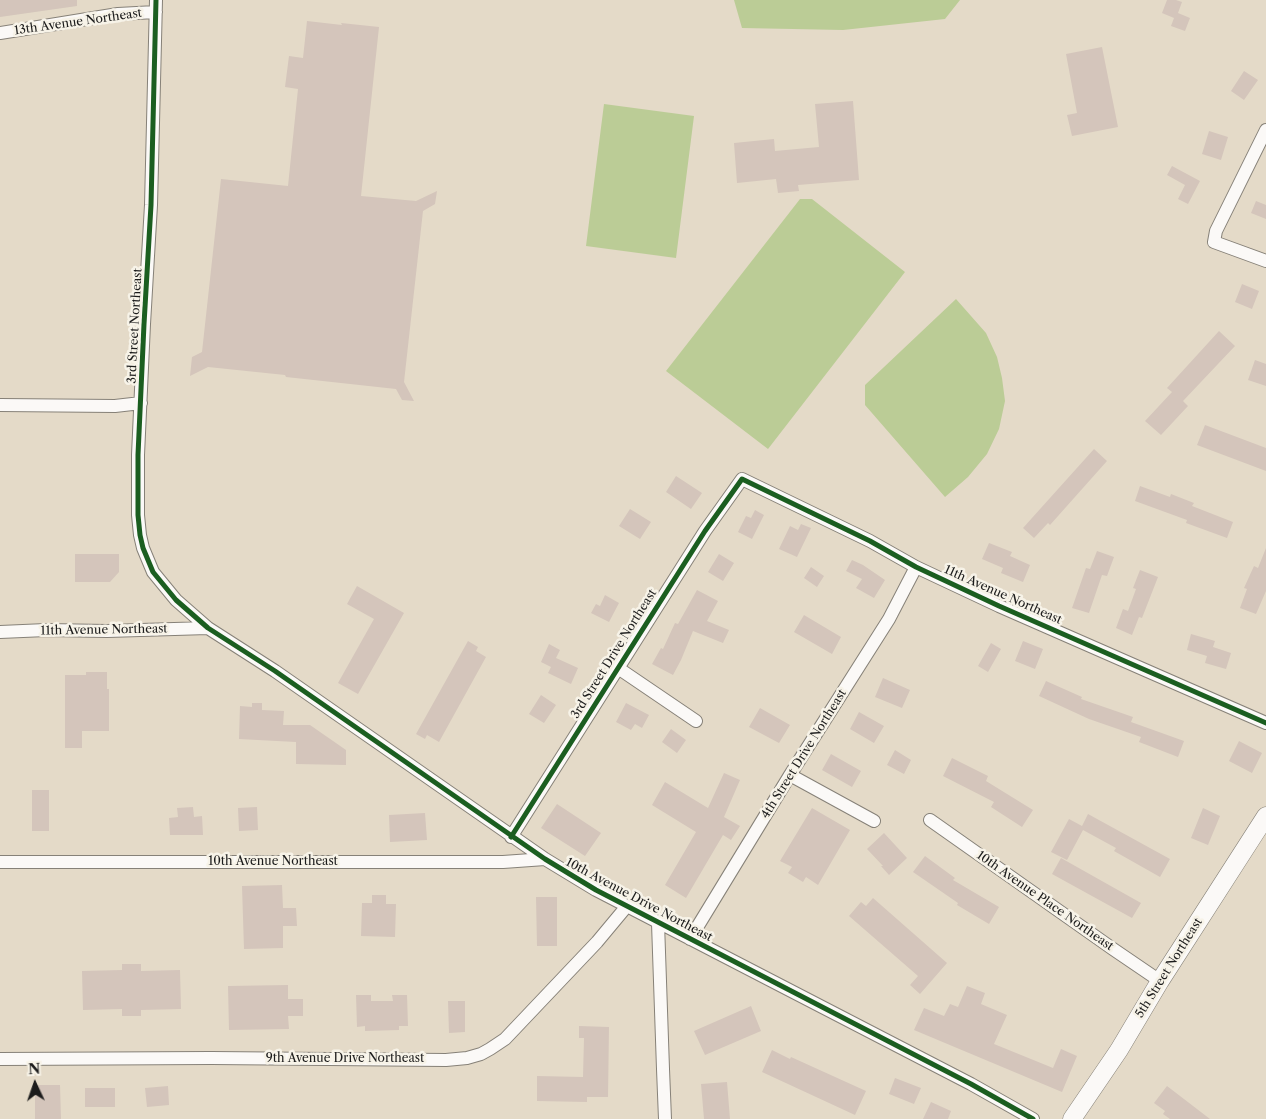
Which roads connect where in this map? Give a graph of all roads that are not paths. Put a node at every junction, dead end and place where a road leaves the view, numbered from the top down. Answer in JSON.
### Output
{"nodes":[{"id":1,"x":156,"y":6,"type":"edge"},
{"id":2,"x":0,"y":33,"type":"edge"},
{"id":3,"x":1266,"y":130,"type":"edge"},
{"id":4,"x":1266,"y":261,"type":"edge"},
{"id":5,"x":141,"y":403,"type":"junction"},
{"id":6,"x":0,"y":405,"type":"edge"},
{"id":7,"x":738,"y":484,"type":"joint"},
{"id":8,"x":916,"y":567,"type":"junction"},
{"id":9,"x":208,"y":628,"type":"junction"},
{"id":10,"x":0,"y":632,"type":"edge"},
{"id":11,"x":618,"y":668,"type":"junction"},
{"id":12,"x":696,"y":721,"type":"dead end"},
{"id":13,"x":1266,"y":723,"type":"edge"},
{"id":14,"x":790,"y":775,"type":"junction"},
{"id":15,"x":1266,"y":816,"type":"edge"},
{"id":16,"x":930,"y":820,"type":"dead end"},
{"id":17,"x":874,"y":821,"type":"dead end"},
{"id":18,"x":511,"y":837,"type":"junction"},
{"id":19,"x":546,"y":859,"type":"junction"},
{"id":20,"x":0,"y":862,"type":"edge"},
{"id":21,"x":627,"y":906,"type":"junction"},
{"id":22,"x":658,"y":923,"type":"junction"},
{"id":23,"x":690,"y":939,"type":"junction"},
{"id":24,"x":1160,"y":981,"type":"junction"},
{"id":25,"x":0,"y":1059,"type":"edge"},
{"id":26,"x":665,"y":1119,"type":"edge"},
{"id":27,"x":1033,"y":1119,"type":"edge"},
{"id":28,"x":1072,"y":1119,"type":"edge"}],
"edges":[{"from":1,"to":2,"type":"street","name":"13th Avenue Northeast"},
{"from":1,"to":5,"type":"street","name":"3rd Street Northeast"},
{"from":3,"to":4,"type":"street"},
{"from":5,"to":6,"type":"street"},
{"from":5,"to":9,"type":"street","name":"3rd Street Northeast"},
{"from":7,"to":8,"type":"street","name":"11th Avenue Northeast"},
{"from":7,"to":11,"type":"street","name":"3rd Street Drive Northeast"},
{"from":8,"to":13,"type":"street","name":"11th Avenue Northeast"},
{"from":8,"to":14,"type":"street","name":"4th Street Drive Northeast"},
{"from":9,"to":10,"type":"street","name":"11th Avenue Northeast"},
{"from":9,"to":18,"type":"street","name":"10th Avenue Drive Northeast"},
{"from":11,"to":12,"type":"street"},
{"from":11,"to":18,"type":"street","name":"3rd Street Drive Northeast"},
{"from":14,"to":17,"type":"street"},
{"from":14,"to":23,"type":"street","name":"4th Street Drive Northeast"},
{"from":15,"to":24,"type":"street","name":"5th Street Northeast"},
{"from":16,"to":24,"type":"street","name":"10th Avenue Place Northeast"},
{"from":18,"to":19,"type":"street","name":"10th Avenue Drive Northeast"},
{"from":19,"to":20,"type":"street","name":"10th Avenue Northeast"},
{"from":19,"to":21,"type":"street","name":"10th Avenue Drive Northeast"},
{"from":21,"to":22,"type":"street","name":"10th Avenue Drive Northeast"},
{"from":21,"to":25,"type":"street","name":"9th Avenue Drive Northeast"},
{"from":22,"to":23,"type":"street","name":"10th Avenue Drive Northeast"},
{"from":22,"to":26,"type":"street"},
{"from":23,"to":27,"type":"street","name":"10th Avenue Drive Northeast"},
{"from":24,"to":28,"type":"street","name":"5th Street Northeast"}]}
